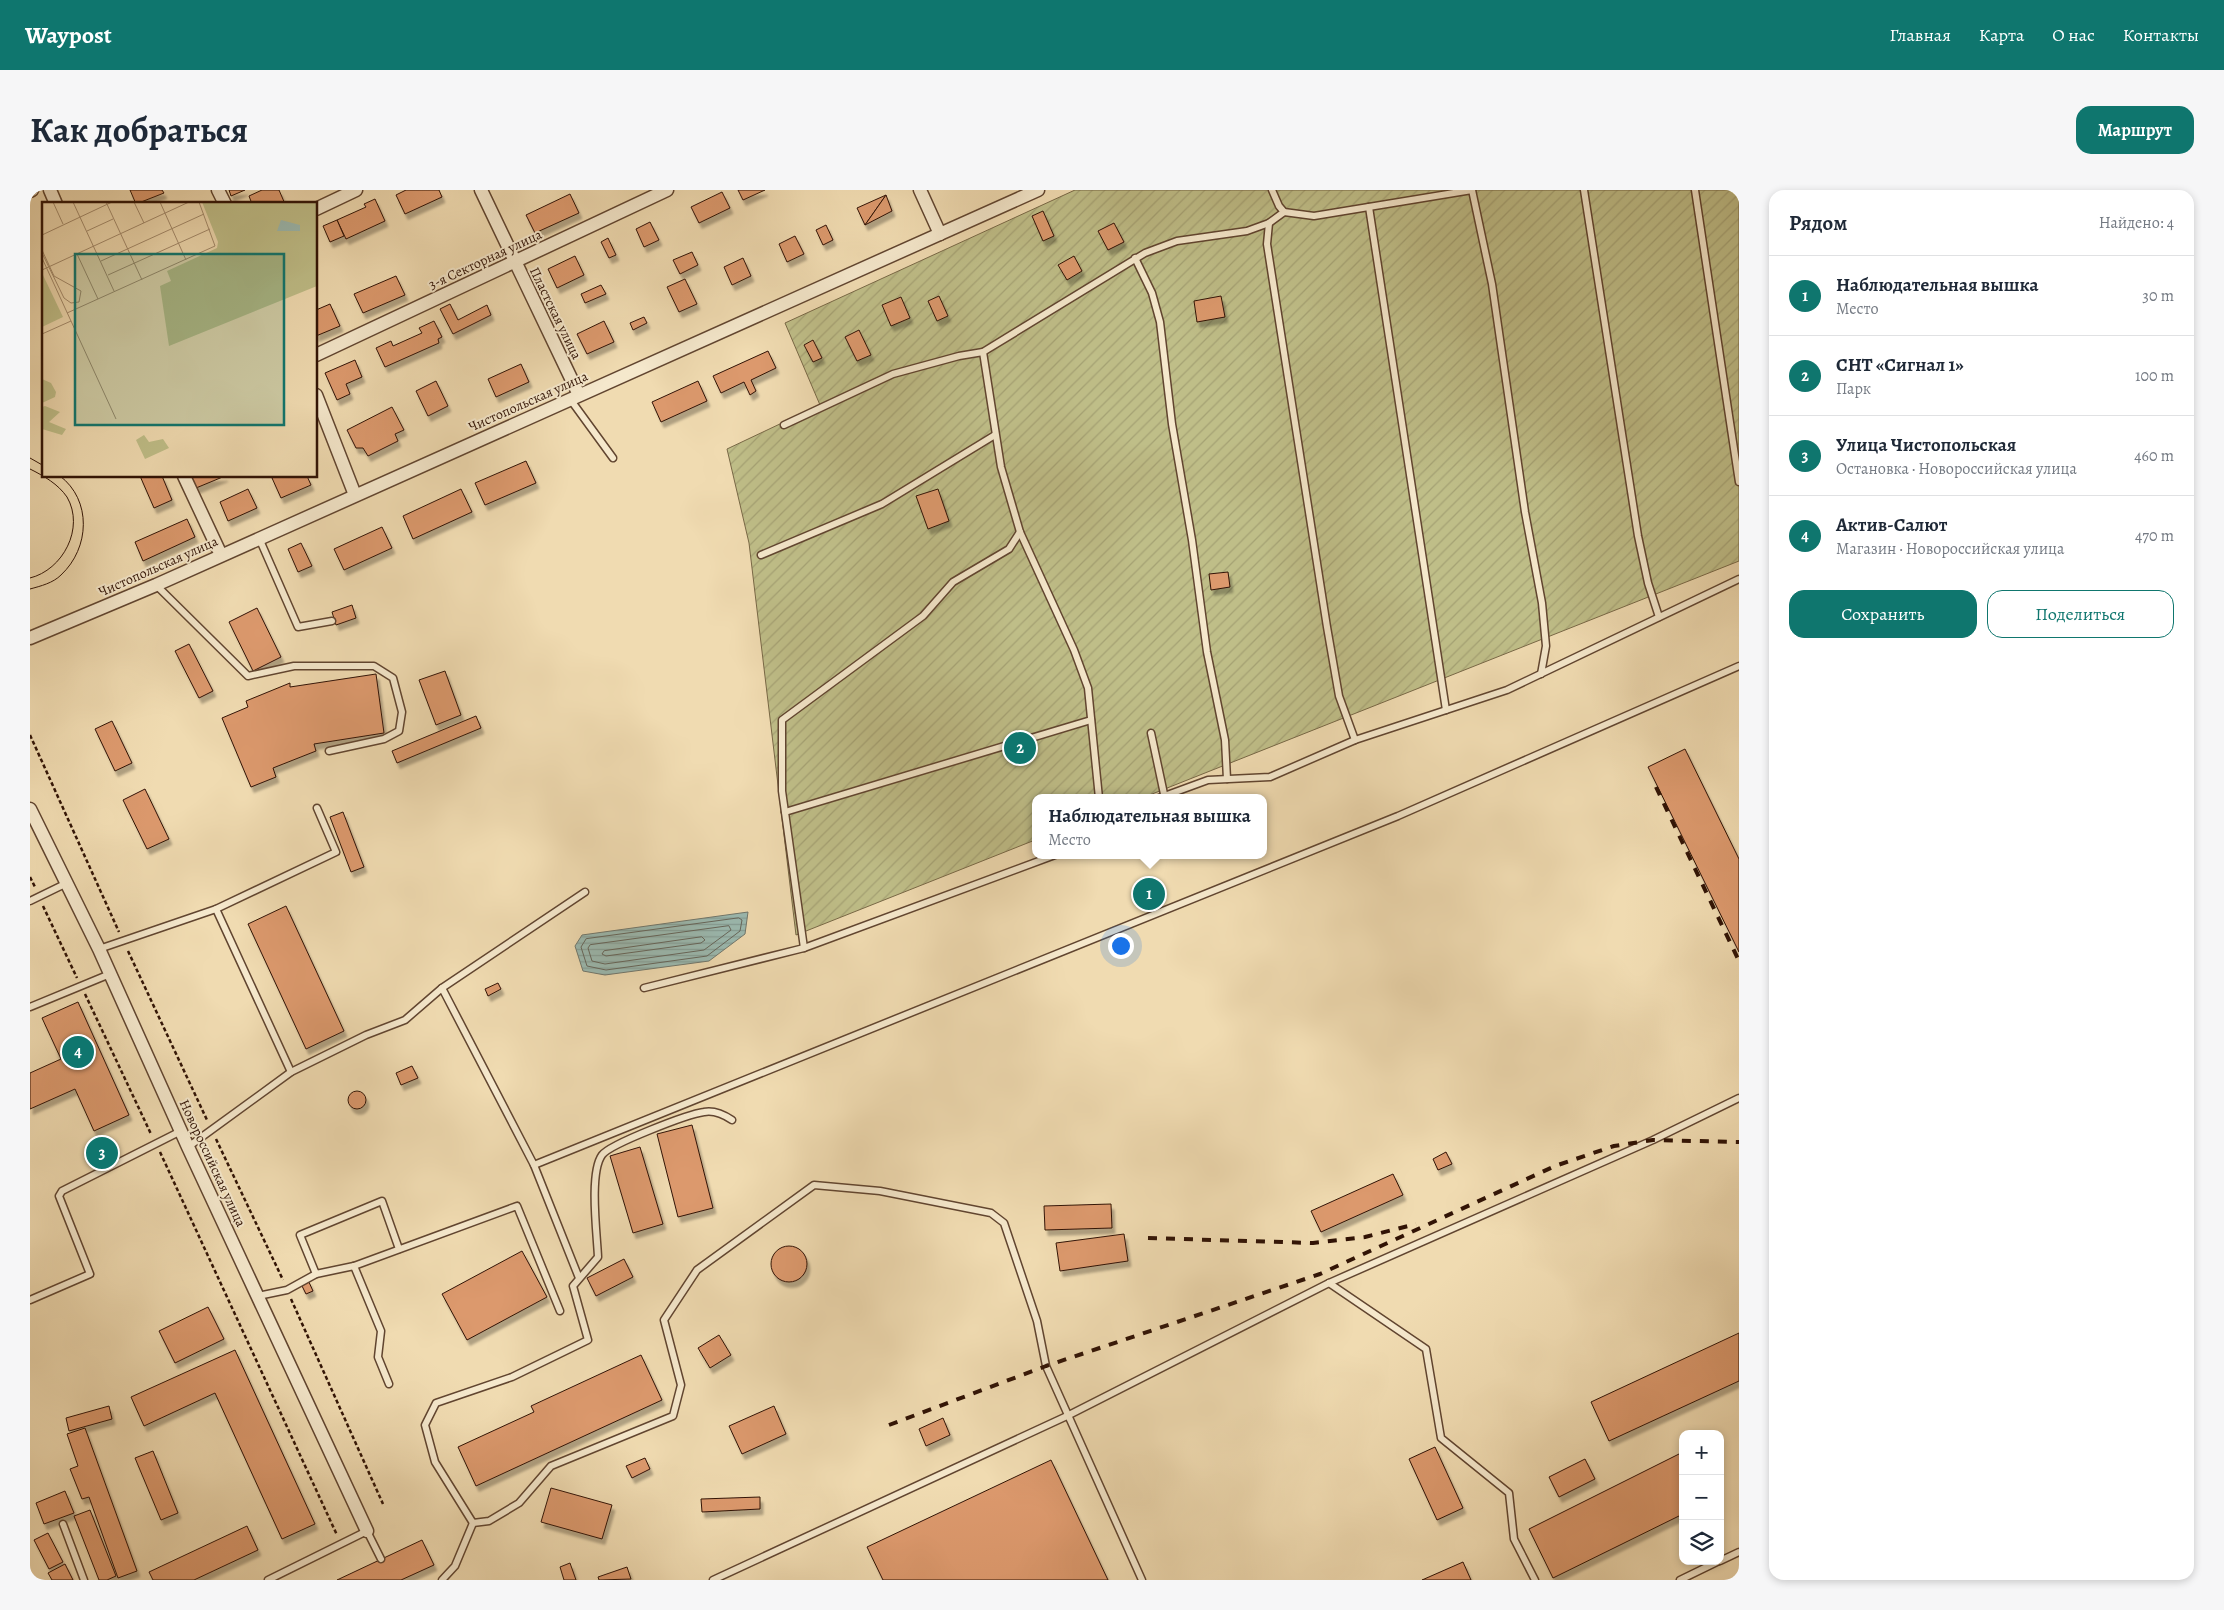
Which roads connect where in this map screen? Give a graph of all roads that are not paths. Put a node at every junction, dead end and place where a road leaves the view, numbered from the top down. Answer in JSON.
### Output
{"nodes":[{"id":1,"x":50,"y":190,"type":"edge"},
{"id":2,"x":218,"y":190,"type":"edge"},
{"id":3,"x":356,"y":190,"type":"edge"},
{"id":4,"x":481,"y":190,"type":"edge"},
{"id":5,"x":667,"y":190,"type":"edge"},
{"id":6,"x":920,"y":190,"type":"edge"},
{"id":7,"x":1038,"y":190,"type":"edge"},
{"id":8,"x":1272,"y":190,"type":"edge"},
{"id":9,"x":1472,"y":190,"type":"edge"},
{"id":10,"x":1584,"y":190,"type":"edge"},
{"id":11,"x":1695,"y":190,"type":"edge"},
{"id":12,"x":55,"y":202,"type":"edge"},
{"id":13,"x":224,"y":202,"type":"edge"},
{"id":14,"x":1369,"y":207,"type":"junction"},
{"id":15,"x":318,"y":208,"type":"edge"},
{"id":16,"x":1284,"y":212,"type":"junction"},
{"id":17,"x":1269,"y":223,"type":"junction"},
{"id":18,"x":940,"y":234,"type":"junction"},
{"id":19,"x":1135,"y":258,"type":"junction"},
{"id":20,"x":514,"y":262,"type":"junction"},
{"id":21,"x":983,"y":352,"type":"junction"},
{"id":22,"x":318,"y":354,"type":"edge"},
{"id":23,"x":574,"y":397,"type":"junction"},
{"id":24,"x":318,"y":400,"type":"edge"},
{"id":25,"x":784,"y":425,"type":"dead end"},
{"id":26,"x":995,"y":434,"type":"junction"},
{"id":27,"x":613,"y":458,"type":"dead end"},
{"id":28,"x":185,"y":478,"type":"edge"},
{"id":29,"x":1739,"y":482,"type":"edge"},
{"id":30,"x":355,"y":495,"type":"junction"},
{"id":31,"x":1020,"y":532,"type":"junction"},
{"id":32,"x":259,"y":538,"type":"junction"},
{"id":33,"x":221,"y":555,"type":"junction"},
{"id":34,"x":760,"y":555,"type":"dead end"},
{"id":35,"x":1739,"y":579,"type":"edge"},
{"id":36,"x":156,"y":585,"type":"junction"},
{"id":37,"x":1659,"y":618,"type":"junction"},
{"id":38,"x":332,"y":621,"type":"dead end"},
{"id":39,"x":30,"y":638,"type":"edge"},
{"id":40,"x":1739,"y":666,"type":"edge"},
{"id":41,"x":1541,"y":674,"type":"junction"},
{"id":42,"x":1446,"y":710,"type":"junction"},
{"id":43,"x":1091,"y":720,"type":"junction"},
{"id":44,"x":1151,"y":733,"type":"dead end"},
{"id":45,"x":1355,"y":740,"type":"junction"},
{"id":46,"x":329,"y":751,"type":"dead end"},
{"id":47,"x":1228,"y":779,"type":"junction"},
{"id":48,"x":1100,"y":794,"type":"edge"},
{"id":49,"x":1161,"y":794,"type":"edge"},
{"id":50,"x":1167,"y":794,"type":"edge"},
{"id":51,"x":317,"y":808,"type":"dead end"},
{"id":52,"x":30,"y":809,"type":"edge"},
{"id":53,"x":785,"y":812,"type":"junction"},
{"id":54,"x":1044,"y":859,"type":"edge"},
{"id":55,"x":67,"y":883,"type":"junction"},
{"id":56,"x":585,"y":892,"type":"dead end"},
{"id":57,"x":30,"y":901,"type":"edge"},
{"id":58,"x":216,"y":909,"type":"junction"},
{"id":59,"x":804,"y":948,"type":"junction"},
{"id":60,"x":99,"y":949,"type":"junction"},
{"id":61,"x":110,"y":974,"type":"junction"},
{"id":62,"x":442,"y":988,"type":"junction"},
{"id":63,"x":644,"y":988,"type":"dead end"},
{"id":64,"x":30,"y":1007,"type":"edge"},
{"id":65,"x":291,"y":1072,"type":"junction"},
{"id":66,"x":1739,"y":1098,"type":"edge"},
{"id":67,"x":732,"y":1120,"type":"dead end"},
{"id":68,"x":181,"y":1131,"type":"junction"},
{"id":69,"x":188,"y":1148,"type":"junction"},
{"id":70,"x":534,"y":1164,"type":"junction"},
{"id":71,"x":399,"y":1249,"type":"junction"},
{"id":72,"x":354,"y":1266,"type":"junction"},
{"id":73,"x":316,"y":1274,"type":"junction"},
{"id":74,"x":579,"y":1278,"type":"junction"},
{"id":75,"x":1329,"y":1283,"type":"junction"},
{"id":76,"x":258,"y":1296,"type":"junction"},
{"id":77,"x":30,"y":1300,"type":"edge"},
{"id":78,"x":560,"y":1311,"type":"dead end"},
{"id":79,"x":389,"y":1384,"type":"dead end"},
{"id":80,"x":1068,"y":1416,"type":"junction"},
{"id":81,"x":473,"y":1523,"type":"junction"},
{"id":82,"x":63,"y":1524,"type":"dead end"},
{"id":83,"x":367,"y":1531,"type":"junction"},
{"id":84,"x":1739,"y":1552,"type":"edge"},
{"id":85,"x":381,"y":1559,"type":"dead end"},
{"id":86,"x":1724,"y":1559,"type":"edge"},
{"id":87,"x":1712,"y":1565,"type":"edge"},
{"id":88,"x":84,"y":1580,"type":"edge"},
{"id":89,"x":268,"y":1580,"type":"edge"},
{"id":90,"x":442,"y":1580,"type":"edge"},
{"id":91,"x":713,"y":1580,"type":"edge"},
{"id":92,"x":1142,"y":1580,"type":"edge"},
{"id":93,"x":1534,"y":1580,"type":"edge"},
{"id":94,"x":1680,"y":1580,"type":"edge"}],
"edges":[{"from":1,"to":12,"type":"street"},
{"from":2,"to":13,"type":"street"},
{"from":3,"to":15,"type":"street"},
{"from":4,"to":20,"type":"street","name":"Пластская улица"},
{"from":5,"to":20,"type":"street","name":"3-я Секторная улица"},
{"from":6,"to":18,"type":"street"},
{"from":7,"to":18,"type":"street","name":"Чистопольская улица"},
{"from":8,"to":16,"type":"lane"},
{"from":9,"to":14,"type":"lane"},
{"from":9,"to":41,"type":"lane"},
{"from":10,"to":37,"type":"lane"},
{"from":11,"to":29,"type":"lane"},
{"from":14,"to":16,"type":"lane"},
{"from":14,"to":42,"type":"lane"},
{"from":16,"to":17,"type":"lane"},
{"from":17,"to":19,"type":"lane"},
{"from":17,"to":45,"type":"lane"},
{"from":18,"to":23,"type":"street","name":"Чистопольская улица"},
{"from":19,"to":21,"type":"lane"},
{"from":19,"to":47,"type":"lane"},
{"from":20,"to":22,"type":"street","name":"3-я Секторная улица"},
{"from":20,"to":23,"type":"street","name":"Пластская улица"},
{"from":21,"to":25,"type":"lane"},
{"from":21,"to":26,"type":"lane"},
{"from":23,"to":27,"type":"lane"},
{"from":23,"to":30,"type":"street","name":"Чистопольская улица"},
{"from":24,"to":30,"type":"street"},
{"from":26,"to":31,"type":"lane"},
{"from":26,"to":34,"type":"lane"},
{"from":28,"to":33,"type":"street"},
{"from":30,"to":32,"type":"street","name":"Чистопольская улица"},
{"from":31,"to":43,"type":"lane"},
{"from":31,"to":53,"type":"lane"},
{"from":32,"to":33,"type":"street","name":"Чистопольская улица"},
{"from":32,"to":38,"type":"lane"},
{"from":33,"to":36,"type":"street","name":"Чистопольская улица"},
{"from":35,"to":37,"type":"lane"},
{"from":36,"to":39,"type":"street","name":"Чистопольская улица"},
{"from":36,"to":46,"type":"lane"},
{"from":37,"to":41,"type":"lane"},
{"from":40,"to":70,"type":"lane"},
{"from":41,"to":42,"type":"lane"},
{"from":42,"to":45,"type":"lane"},
{"from":43,"to":48,"type":"lane"},
{"from":43,"to":53,"type":"lane"},
{"from":44,"to":49,"type":"lane"},
{"from":45,"to":47,"type":"lane"},
{"from":47,"to":50,"type":"lane"},
{"from":51,"to":58,"type":"lane"},
{"from":52,"to":55,"type":"street","name":"Новороссийская улица"},
{"from":53,"to":59,"type":"lane"},
{"from":54,"to":59,"type":"lane"},
{"from":55,"to":57,"type":"lane"},
{"from":55,"to":60,"type":"street","name":"Новороссийская улица"},
{"from":56,"to":62,"type":"lane"},
{"from":58,"to":60,"type":"lane"},
{"from":58,"to":65,"type":"lane"},
{"from":59,"to":63,"type":"lane"},
{"from":60,"to":61,"type":"street","name":"Новороссийская улица"},
{"from":61,"to":64,"type":"lane"},
{"from":61,"to":68,"type":"street","name":"Новороссийская улица"},
{"from":62,"to":65,"type":"lane"},
{"from":62,"to":70,"type":"lane"},
{"from":65,"to":69,"type":"lane"},
{"from":66,"to":75,"type":"lane"},
{"from":67,"to":74,"type":"lane"},
{"from":68,"to":69,"type":"street","name":"Новороссийская улица"},
{"from":68,"to":77,"type":"lane"},
{"from":69,"to":76,"type":"street","name":"Новороссийская улица"},
{"from":70,"to":74,"type":"lane"},
{"from":71,"to":72,"type":"lane"},
{"from":71,"to":73,"type":"lane"},
{"from":71,"to":78,"type":"lane"},
{"from":72,"to":73,"type":"lane"},
{"from":72,"to":79,"type":"lane"},
{"from":73,"to":76,"type":"lane"},
{"from":74,"to":81,"type":"lane"},
{"from":75,"to":80,"type":"lane"},
{"from":75,"to":93,"type":"lane"},
{"from":76,"to":83,"type":"street","name":"Новороссийская улица"},
{"from":80,"to":81,"type":"lane"},
{"from":80,"to":91,"type":"lane"},
{"from":80,"to":92,"type":"lane"},
{"from":81,"to":90,"type":"lane"},
{"from":82,"to":88,"type":"lane"},
{"from":83,"to":85,"type":"lane"},
{"from":83,"to":89,"type":"lane"},
{"from":84,"to":86,"type":"lane"},
{"from":87,"to":94,"type":"lane"}]}
